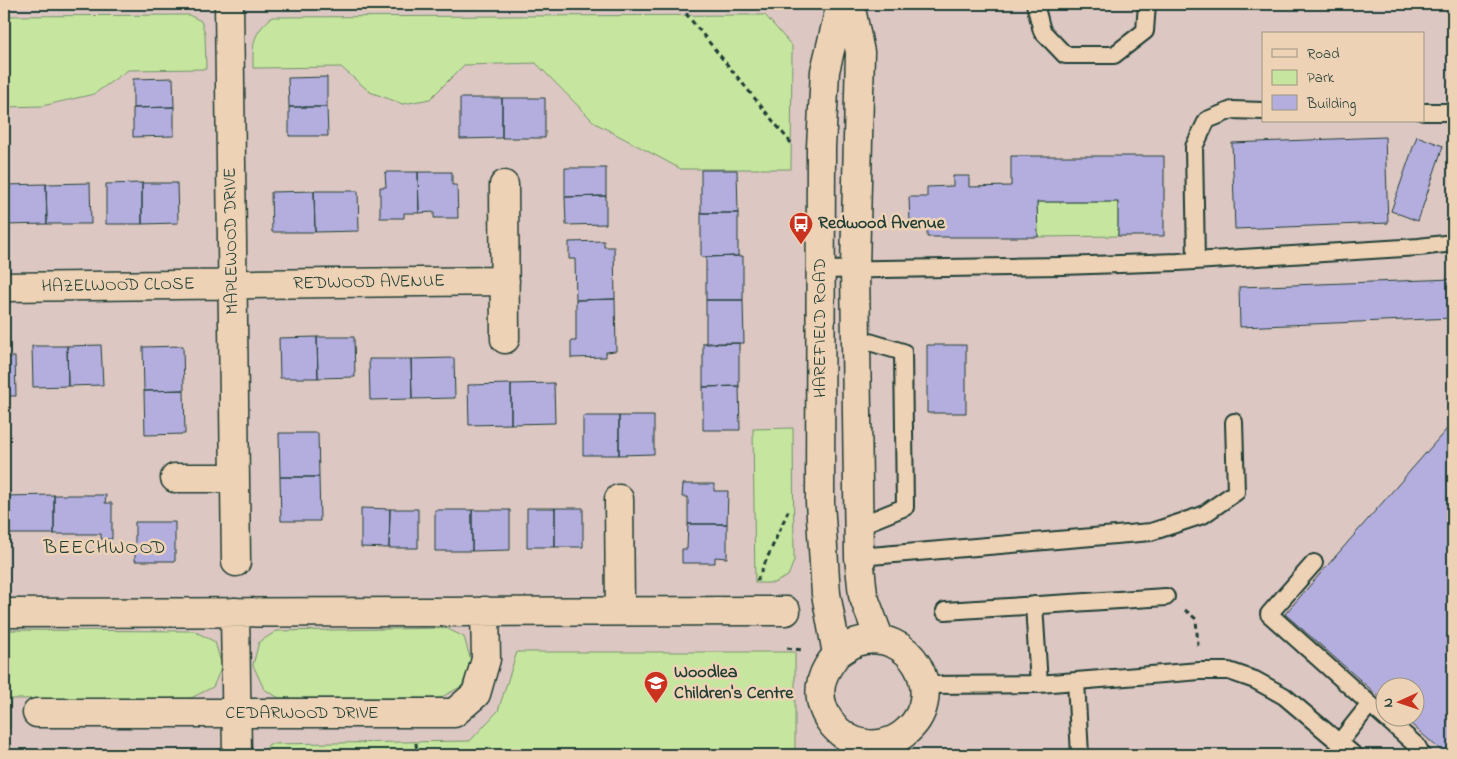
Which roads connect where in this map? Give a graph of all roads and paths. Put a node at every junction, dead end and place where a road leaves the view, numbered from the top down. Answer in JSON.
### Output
{"nodes":[{"id":1,"x":229,"y":4,"type":"edge"},
{"id":2,"x":687,"y":4,"type":"edge"},
{"id":3,"x":841,"y":4,"type":"edge"},
{"id":4,"x":850,"y":4,"type":"edge"},
{"id":5,"x":1035,"y":4,"type":"edge"},
{"id":6,"x":1147,"y":4,"type":"edge"},
{"id":7,"x":1262,"y":111,"type":"edge"},
{"id":8,"x":1424,"y":112,"type":"edge"},
{"id":9,"x":1453,"y":112,"type":"edge"},
{"id":10,"x":821,"y":147,"type":"junction"},
{"id":11,"x":504,"y":185,"type":"dead end"},
{"id":12,"x":1453,"y":242,"type":"edge"},
{"id":13,"x":1196,"y":261,"type":"junction"},
{"id":14,"x":855,"y":269,"type":"junction"},
{"id":15,"x":821,"y":270,"type":"junction"},
{"id":16,"x":505,"y":281,"type":"junction"},
{"id":17,"x":233,"y":284,"type":"junction"},
{"id":18,"x":4,"y":287,"type":"edge"},
{"id":19,"x":856,"y":338,"type":"junction"},
{"id":20,"x":505,"y":339,"type":"dead end"},
{"id":21,"x":1234,"y":422,"type":"dead end"},
{"id":22,"x":175,"y":478,"type":"dead end"},
{"id":23,"x":235,"y":478,"type":"junction"},
{"id":24,"x":619,"y":499,"type":"dead end"},
{"id":25,"x":820,"y":502,"type":"junction"},
{"id":26,"x":858,"y":526,"type":"junction"},
{"id":27,"x":859,"y":557,"type":"junction"},
{"id":28,"x":236,"y":562,"type":"dead end"},
{"id":29,"x":1314,"y":563,"type":"dead end"},
{"id":30,"x":1166,"y":597,"type":"joint"},
{"id":31,"x":1034,"y":606,"type":"junction"},
{"id":32,"x":485,"y":611,"type":"junction"},
{"id":33,"x":620,"y":611,"type":"junction"},
{"id":34,"x":743,"y":611,"type":"junction"},
{"id":35,"x":786,"y":611,"type":"dead end"},
{"id":36,"x":945,"y":611,"type":"dead end"},
{"id":37,"x":235,"y":612,"type":"junction"},
{"id":38,"x":4,"y":613,"type":"edge"},
{"id":39,"x":880,"y":640,"type":"junction"},
{"id":40,"x":838,"y":654,"type":"junction"},
{"id":41,"x":1200,"y":671,"type":"junction"},
{"id":42,"x":1076,"y":682,"type":"junction"},
{"id":43,"x":1039,"y":684,"type":"junction"},
{"id":44,"x":925,"y":685,"type":"junction"},
{"id":45,"x":1370,"y":704,"type":"junction"},
{"id":46,"x":37,"y":714,"type":"dead end"},
{"id":47,"x":237,"y":714,"type":"junction"},
{"id":48,"x":1339,"y":743,"type":"junction"},
{"id":49,"x":845,"y":746,"type":"edge"},
{"id":50,"x":890,"y":748,"type":"edge"},
{"id":51,"x":1080,"y":748,"type":"edge"},
{"id":52,"x":237,"y":755,"type":"edge"},
{"id":53,"x":1092,"y":755,"type":"edge"},
{"id":54,"x":1354,"y":755,"type":"edge"},
{"id":55,"x":1422,"y":755,"type":"edge"}],
"edges":[{"from":1,"to":17,"type":"street","name":"MAPLEWOOD DRIVE"},
{"from":2,"to":10,"type":"path"},
{"from":3,"to":10,"type":"street","name":"HAREFIELD ROAD"},
{"from":4,"to":14,"type":"street","name":"HAREFIELD ROAD"},
{"from":5,"to":6,"type":"lane"},
{"from":7,"to":13,"type":"lane"},
{"from":8,"to":9,"type":"lane"},
{"from":10,"to":15,"type":"street","name":"HAREFIELD ROAD"},
{"from":11,"to":16,"type":"street"},
{"from":12,"to":13,"type":"lane"},
{"from":13,"to":14,"type":"lane"},
{"from":14,"to":15,"type":"lane"},
{"from":14,"to":19,"type":"street","name":"HAREFIELD ROAD"},
{"from":15,"to":25,"type":"street","name":"HAREFIELD ROAD"},
{"from":16,"to":17,"type":"street","name":"REDWOOD AVENUE"},
{"from":16,"to":20,"type":"street"},
{"from":17,"to":18,"type":"street","name":"HAZELWOOD CLOSE"},
{"from":17,"to":23,"type":"street","name":"MAPLEWOOD DRIVE"},
{"from":19,"to":26,"type":"street","name":"HAREFIELD ROAD"},
{"from":19,"to":26,"type":"lane"},
{"from":21,"to":27,"type":"lane"},
{"from":22,"to":23,"type":"street"},
{"from":23,"to":28,"type":"street","name":"MAPLEWOOD DRIVE"},
{"from":24,"to":33,"type":"street"},
{"from":25,"to":34,"type":"path"},
{"from":25,"to":40,"type":"street","name":"HAREFIELD ROAD"},
{"from":26,"to":27,"type":"street","name":"HAREFIELD ROAD"},
{"from":27,"to":39,"type":"street","name":"HAREFIELD ROAD"},
{"from":29,"to":45,"type":"lane"},
{"from":30,"to":31,"type":"lane"},
{"from":30,"to":41,"type":"path"},
{"from":31,"to":36,"type":"lane"},
{"from":31,"to":43,"type":"lane"},
{"from":32,"to":33,"type":"street"},
{"from":32,"to":37,"type":"street"},
{"from":32,"to":47,"type":"street","name":"CEDARWOOD DRIVE"},
{"from":33,"to":34,"type":"street"},
{"from":34,"to":35,"type":"street"},
{"from":37,"to":38,"type":"street"},
{"from":37,"to":47,"type":"street"},
{"from":39,"to":40,"type":"street"},
{"from":39,"to":44,"type":"street"},
{"from":40,"to":49,"type":"street"},
{"from":41,"to":42,"type":"lane"},
{"from":41,"to":48,"type":"lane"},
{"from":42,"to":43,"type":"lane"},
{"from":42,"to":51,"type":"lane"},
{"from":43,"to":44,"type":"lane"},
{"from":44,"to":50,"type":"street"},
{"from":45,"to":48,"type":"lane"},
{"from":45,"to":55,"type":"lane"},
{"from":46,"to":47,"type":"street","name":"CEDARWOOD DRIVE"},
{"from":47,"to":52,"type":"street"},
{"from":48,"to":54,"type":"lane"},
{"from":49,"to":50,"type":"street"},
{"from":51,"to":53,"type":"lane"}]}
